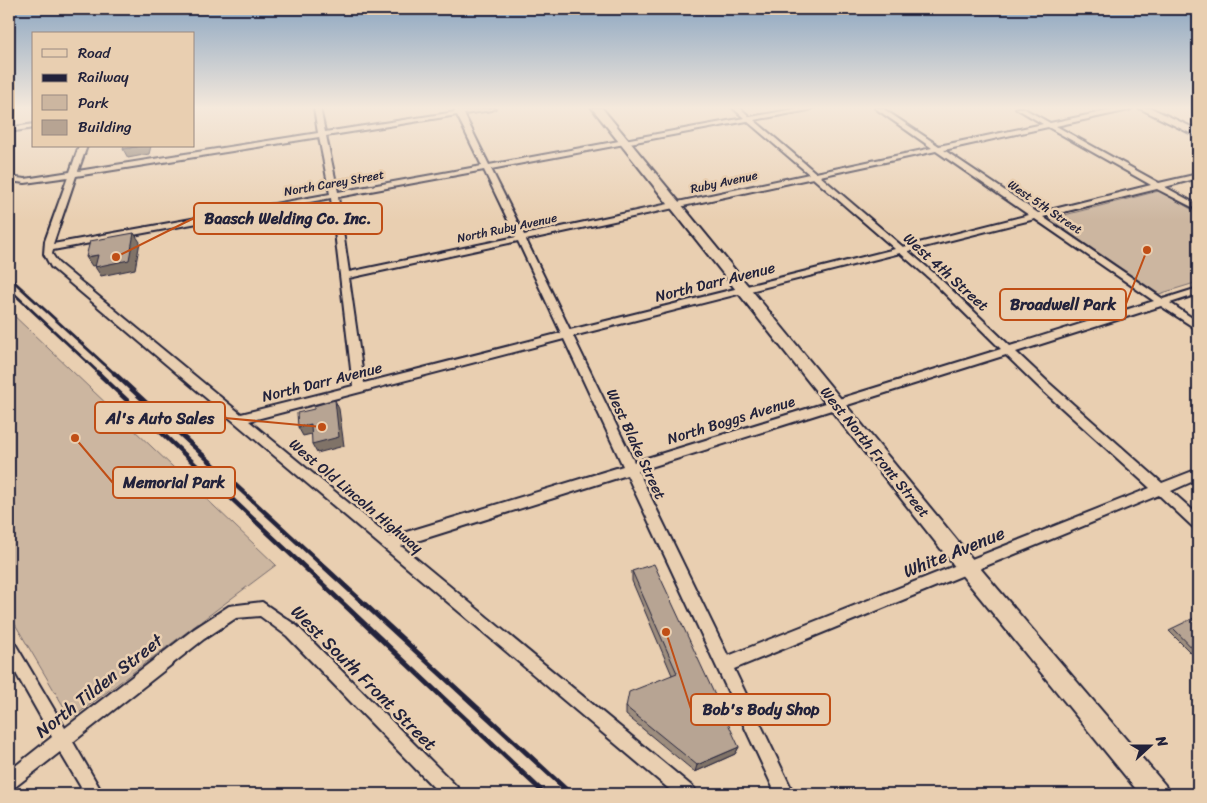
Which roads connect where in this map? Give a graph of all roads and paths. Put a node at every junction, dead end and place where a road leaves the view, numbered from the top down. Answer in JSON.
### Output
{"nodes":[{"id":1,"x":255,"y":145,"type":"edge"},
{"id":2,"x":324,"y":145,"type":"edge"},
{"id":3,"x":476,"y":145,"type":"edge"},
{"id":4,"x":600,"y":145,"type":"edge"},
{"id":5,"x":629,"y":145,"type":"edge"},
{"id":6,"x":779,"y":145,"type":"edge"},
{"id":7,"x":933,"y":145,"type":"edge"},
{"id":8,"x":949,"y":145,"type":"edge"},
{"id":9,"x":1087,"y":145,"type":"edge"},
{"id":10,"x":82,"y":148,"type":"edge"},
{"id":11,"x":937,"y":148,"type":"junction"},
{"id":12,"x":487,"y":166,"type":"junction"},
{"id":13,"x":72,"y":174,"type":"junction"},
{"id":14,"x":813,"y":175,"type":"junction"},
{"id":15,"x":1198,"y":176,"type":"edge"},
{"id":16,"x":11,"y":180,"type":"edge"},
{"id":17,"x":1159,"y":186,"type":"junction"},
{"id":18,"x":334,"y":194,"type":"junction"},
{"id":19,"x":676,"y":204,"type":"junction"},
{"id":20,"x":1198,"y":208,"type":"edge"},
{"id":21,"x":1037,"y":216,"type":"junction"},
{"id":22,"x":521,"y":237,"type":"junction"},
{"id":23,"x":48,"y":248,"type":"junction"},
{"id":24,"x":901,"y":250,"type":"junction"},
{"id":25,"x":344,"y":276,"type":"junction"},
{"id":26,"x":744,"y":289,"type":"junction"},
{"id":27,"x":1198,"y":291,"type":"edge"},
{"id":28,"x":1162,"y":302,"type":"junction"},
{"id":29,"x":1198,"y":327,"type":"edge"},
{"id":30,"x":567,"y":335,"type":"junction"},
{"id":31,"x":1009,"y":351,"type":"junction"},
{"id":32,"x":360,"y":388,"type":"junction"},
{"id":33,"x":836,"y":403,"type":"junction"},
{"id":34,"x":239,"y":419,"type":"junction"},
{"id":35,"x":630,"y":468,"type":"junction"},
{"id":36,"x":1198,"y":474,"type":"edge"},
{"id":37,"x":1160,"y":489,"type":"junction"},
{"id":38,"x":1198,"y":523,"type":"edge"},
{"id":39,"x":388,"y":544,"type":"junction"},
{"id":40,"x":967,"y":567,"type":"junction"},
{"id":41,"x":214,"y":624,"type":"joint"},
{"id":42,"x":9,"y":647,"type":"edge"},
{"id":43,"x":723,"y":666,"type":"junction"},
{"id":44,"x":62,"y":740,"type":"junction"},
{"id":45,"x":9,"y":781,"type":"edge"},
{"id":46,"x":94,"y":794,"type":"edge"},
{"id":47,"x":452,"y":794,"type":"edge"},
{"id":48,"x":688,"y":794,"type":"edge"},
{"id":49,"x":784,"y":794,"type":"edge"},
{"id":50,"x":1156,"y":794,"type":"edge"}],
"edges":[{"from":1,"to":13,"type":"street"},
{"from":2,"to":18,"type":"street"},
{"from":3,"to":12,"type":"street","name":"West Blake Street"},
{"from":4,"to":12,"type":"street","name":"North Carey Street"},
{"from":5,"to":19,"type":"street","name":"West North Front Street"},
{"from":6,"to":14,"type":"street","name":"West 4th Street"},
{"from":7,"to":11,"type":"street","name":"West 5th Street"},
{"from":8,"to":11,"type":"street","name":"Ruby Avenue"},
{"from":9,"to":17,"type":"street"},
{"from":10,"to":13,"type":"street"},
{"from":11,"to":14,"type":"street","name":"Ruby Avenue"},
{"from":11,"to":21,"type":"street","name":"West 5th Street"},
{"from":12,"to":18,"type":"street","name":"North Carey Street"},
{"from":12,"to":22,"type":"street","name":"West Blake Street"},
{"from":13,"to":16,"type":"street"},
{"from":13,"to":23,"type":"street"},
{"from":14,"to":19,"type":"street","name":"Ruby Avenue"},
{"from":14,"to":24,"type":"street","name":"West 4th Street"},
{"from":15,"to":17,"type":"street","name":"North Darr Avenue"},
{"from":17,"to":20,"type":"street"},
{"from":17,"to":21,"type":"street","name":"North Darr Avenue"},
{"from":18,"to":23,"type":"street","name":"North Carey Street"},
{"from":18,"to":25,"type":"street"},
{"from":19,"to":22,"type":"street","name":"North Ruby Avenue"},
{"from":19,"to":26,"type":"street","name":"West North Front Street"},
{"from":21,"to":24,"type":"street","name":"North Darr Avenue"},
{"from":21,"to":28,"type":"street","name":"West 5th Street"},
{"from":22,"to":25,"type":"street","name":"North Ruby Avenue"},
{"from":22,"to":30,"type":"street","name":"West Blake Street"},
{"from":23,"to":34,"type":"street","name":"West Old Lincoln Highway"},
{"from":24,"to":26,"type":"street","name":"North Darr Avenue"},
{"from":24,"to":31,"type":"street","name":"West 4th Street"},
{"from":25,"to":32,"type":"street"},
{"from":26,"to":30,"type":"street","name":"North Darr Avenue"},
{"from":26,"to":33,"type":"street","name":"West North Front Street"},
{"from":27,"to":28,"type":"street","name":"North Boggs Avenue"},
{"from":28,"to":29,"type":"street","name":"West 5th Street"},
{"from":28,"to":31,"type":"street","name":"North Boggs Avenue"},
{"from":30,"to":32,"type":"street","name":"North Darr Avenue"},
{"from":30,"to":35,"type":"street","name":"West Blake Street"},
{"from":31,"to":33,"type":"street","name":"North Boggs Avenue"},
{"from":31,"to":37,"type":"street","name":"West 4th Street"},
{"from":32,"to":34,"type":"street","name":"North Darr Avenue"},
{"from":33,"to":35,"type":"street","name":"North Boggs Avenue"},
{"from":33,"to":40,"type":"street","name":"West North Front Street"},
{"from":34,"to":39,"type":"street","name":"West Old Lincoln Highway"},
{"from":35,"to":39,"type":"street","name":"North Boggs Avenue"},
{"from":35,"to":43,"type":"street","name":"West Blake Street"},
{"from":36,"to":37,"type":"street","name":"White Avenue"},
{"from":37,"to":38,"type":"street","name":"West 4th Street"},
{"from":37,"to":40,"type":"street","name":"White Avenue"},
{"from":39,"to":48,"type":"street","name":"West Old Lincoln Highway"},
{"from":40,"to":43,"type":"street","name":"White Avenue"},
{"from":40,"to":50,"type":"street","name":"West North Front Street"},
{"from":41,"to":44,"type":"street","name":"North Tilden Street"},
{"from":41,"to":47,"type":"street","name":"West South Front Street"},
{"from":42,"to":44,"type":"street"},
{"from":43,"to":49,"type":"street","name":"West Blake Street"},
{"from":44,"to":45,"type":"street","name":"North Tilden Street"},
{"from":44,"to":46,"type":"street"}]}
